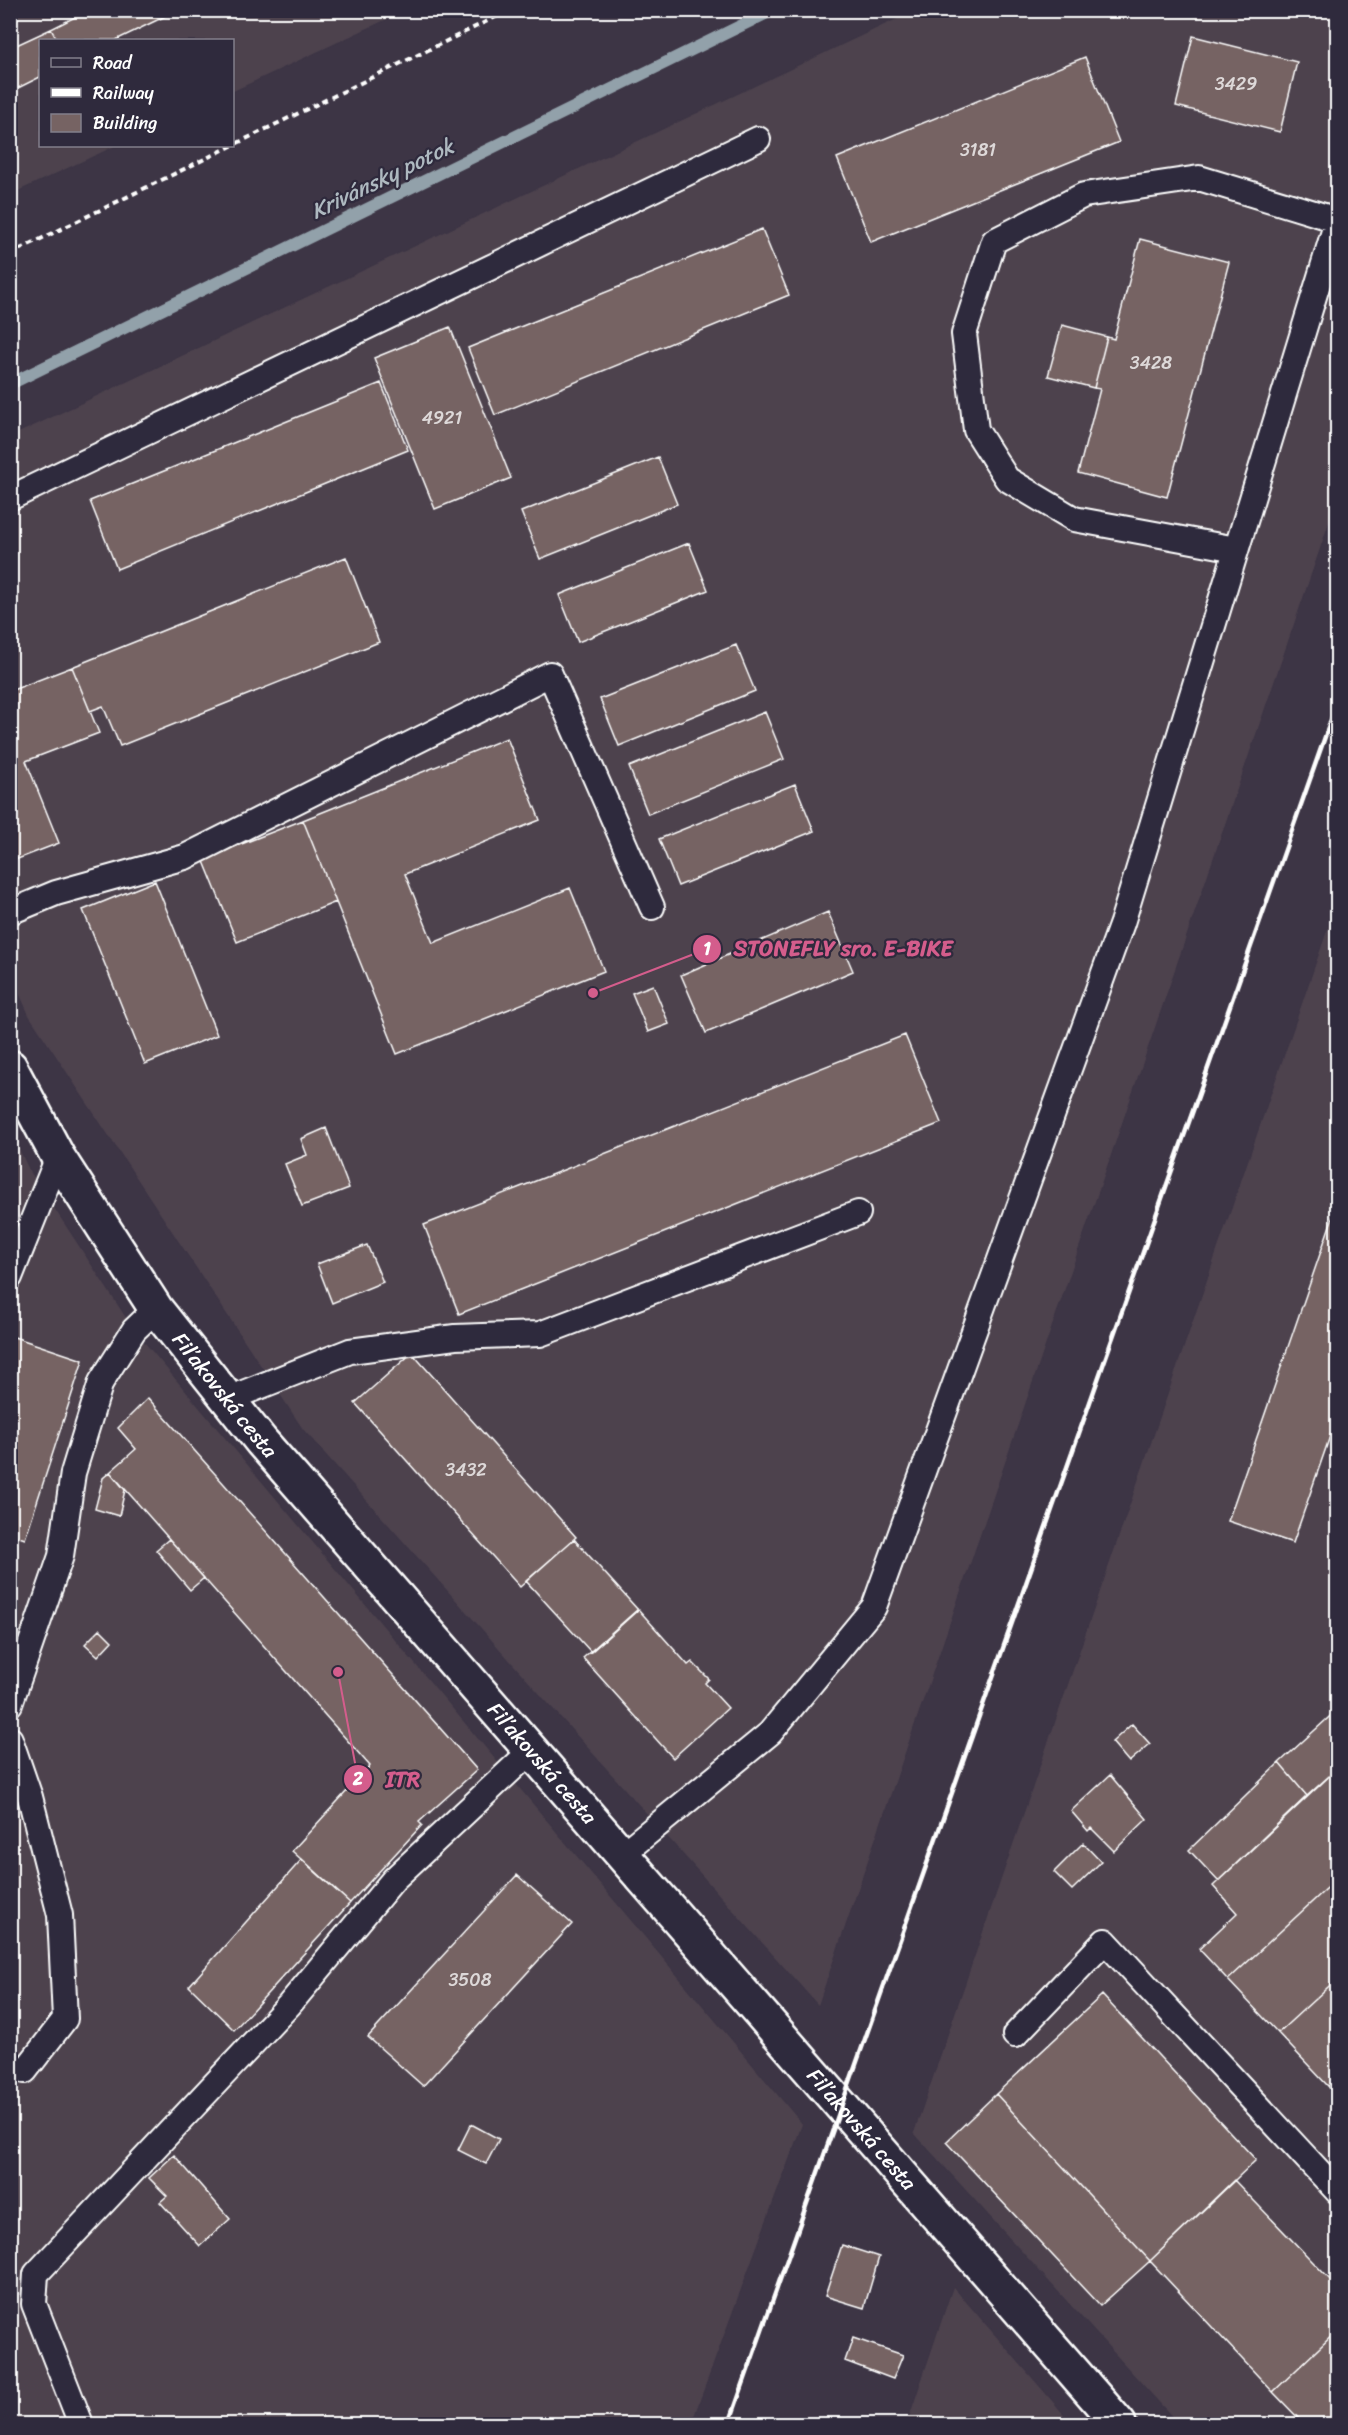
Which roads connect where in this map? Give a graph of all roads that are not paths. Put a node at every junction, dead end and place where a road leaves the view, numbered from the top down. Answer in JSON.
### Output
{"nodes":[{"id":1,"x":758,"y":139,"type":"dead end"},
{"id":2,"x":1337,"y":219,"type":"edge"},
{"id":3,"x":10,"y":498,"type":"edge"},
{"id":4,"x":1236,"y":549,"type":"junction"},
{"id":5,"x":652,"y":907,"type":"dead end"},
{"id":6,"x":10,"y":912,"type":"edge"},
{"id":7,"x":10,"y":1067,"type":"edge"},
{"id":8,"x":57,"y":1157,"type":"junction"},
{"id":9,"x":858,"y":1213,"type":"dead end"},
{"id":10,"x":10,"y":1277,"type":"edge"},
{"id":11,"x":156,"y":1309,"type":"junction"},
{"id":12,"x":228,"y":1399,"type":"junction"},
{"id":13,"x":10,"y":1704,"type":"edge"},
{"id":14,"x":10,"y":1739,"type":"edge"},
{"id":15,"x":530,"y":1752,"type":"junction"},
{"id":16,"x":621,"y":1856,"type":"junction"},
{"id":17,"x":1015,"y":2035,"type":"dead end"},
{"id":18,"x":10,"y":2066,"type":"edge"},
{"id":19,"x":1338,"y":2192,"type":"edge"},
{"id":20,"x":81,"y":2424,"type":"edge"},
{"id":21,"x":1119,"y":2424,"type":"edge"}],
"edges":[{"from":1,"to":3,"type":"lane"},
{"from":2,"to":4,"type":"lane"},
{"from":2,"to":4,"type":"lane"},
{"from":4,"to":16,"type":"lane"},
{"from":5,"to":6,"type":"lane"},
{"from":7,"to":8,"type":"street","name":"Fiľakovská cesta"},
{"from":8,"to":10,"type":"lane"},
{"from":8,"to":11,"type":"street","name":"Fiľakovská cesta"},
{"from":9,"to":12,"type":"lane"},
{"from":11,"to":12,"type":"street","name":"Fiľakovská cesta"},
{"from":11,"to":13,"type":"lane"},
{"from":12,"to":15,"type":"street","name":"Fiľakovská cesta"},
{"from":14,"to":18,"type":"lane"},
{"from":15,"to":16,"type":"street","name":"Fiľakovská cesta"},
{"from":15,"to":20,"type":"lane"},
{"from":16,"to":21,"type":"street","name":"Fiľakovská cesta"},
{"from":17,"to":19,"type":"lane"}]}
